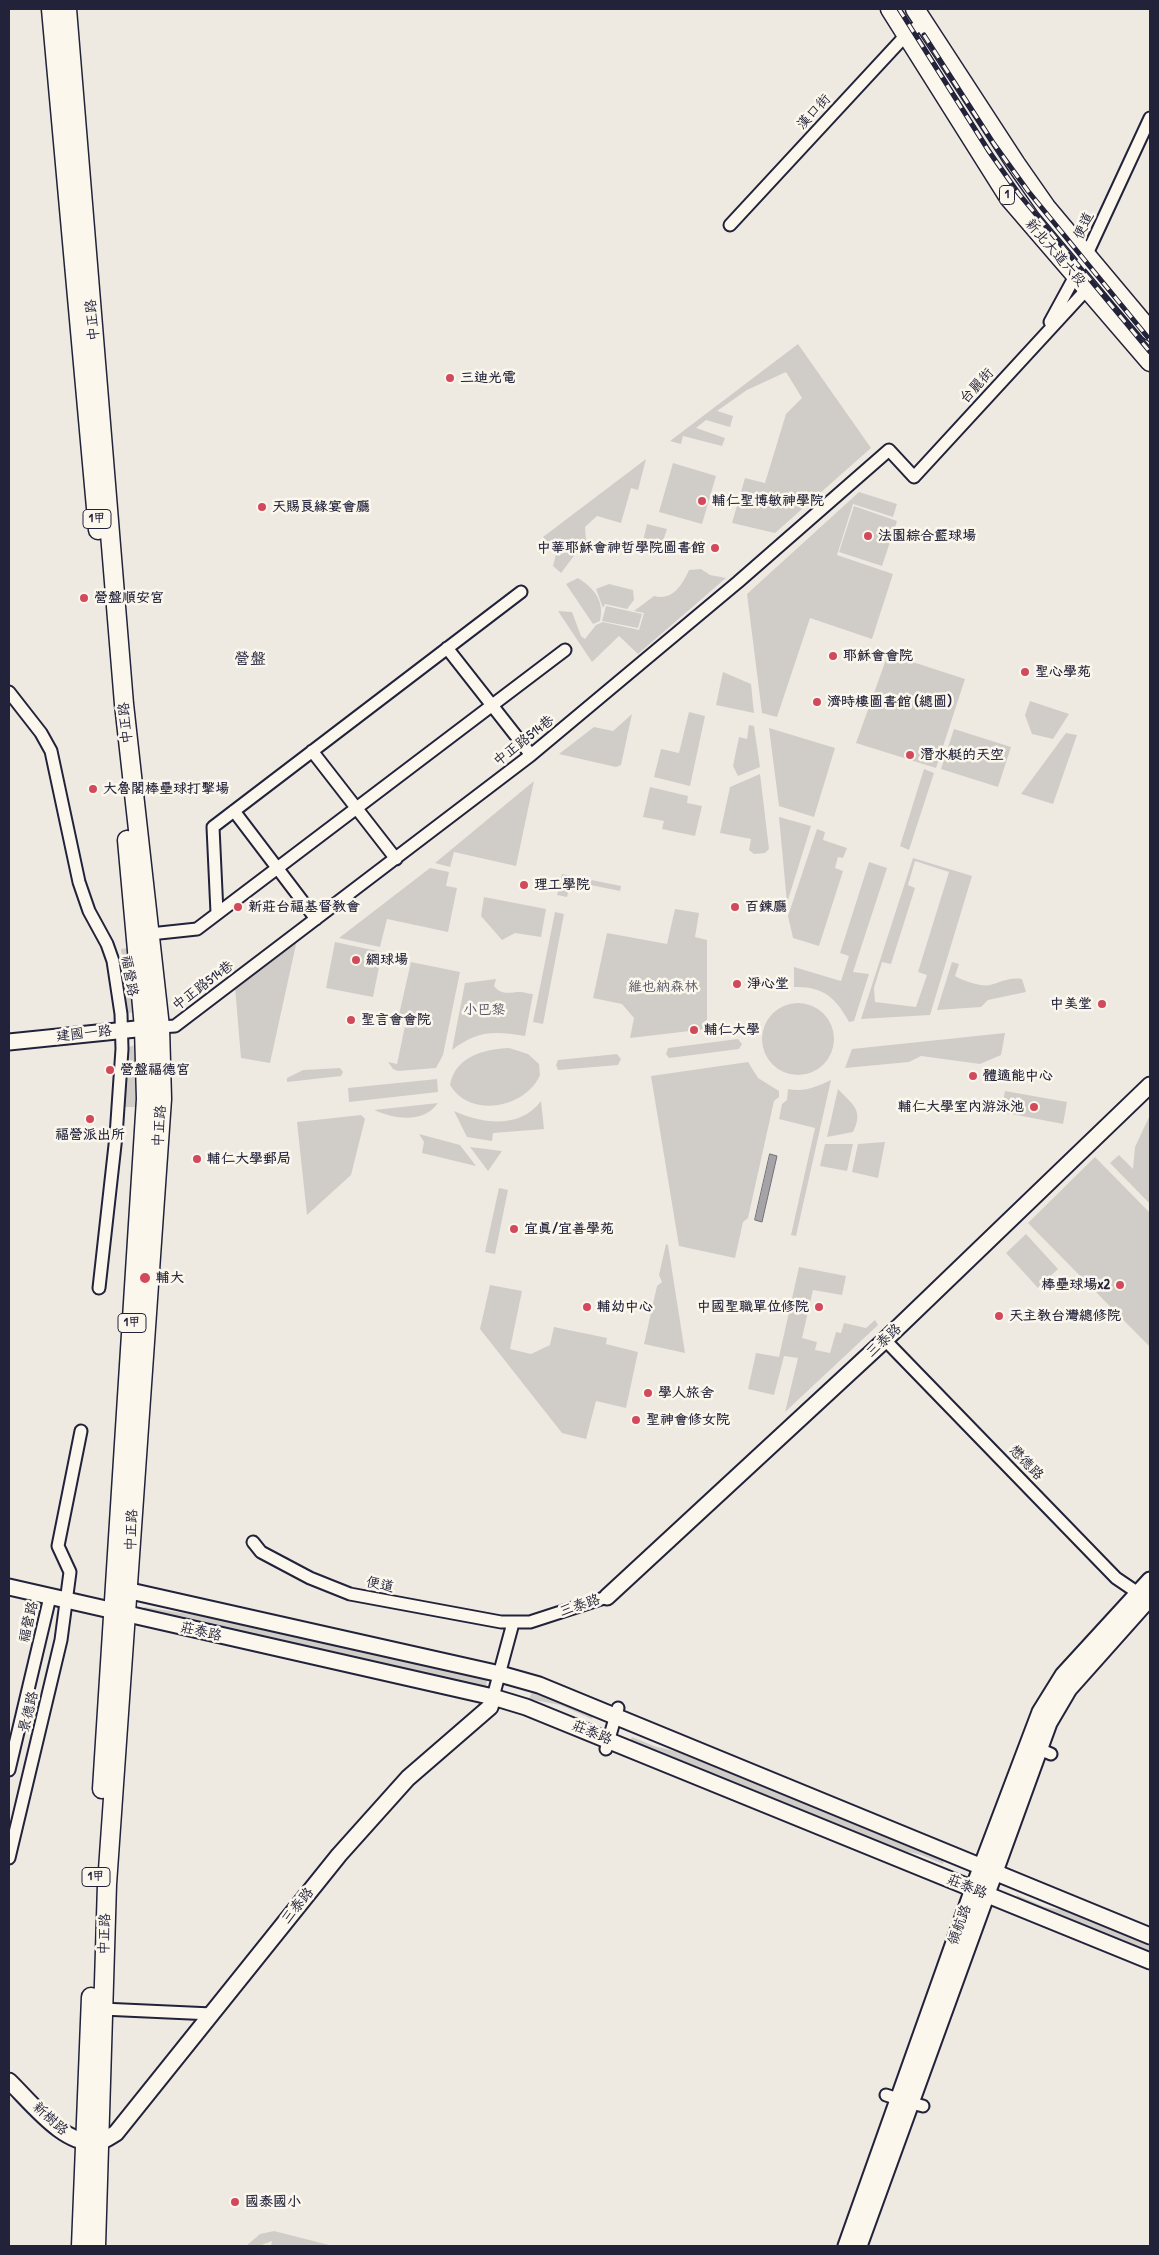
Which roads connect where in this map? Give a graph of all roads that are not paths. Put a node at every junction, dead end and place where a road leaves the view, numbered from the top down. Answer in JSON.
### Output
{"nodes":[{"id":1,"x":51,"y":9,"type":"edge"},
{"id":2,"x":67,"y":9,"type":"edge"},
{"id":3,"x":890,"y":9,"type":"edge"},
{"id":4,"x":919,"y":16,"type":"edge"},
{"id":5,"x":906,"y":35,"type":"junction"},
{"id":6,"x":1150,"y":118,"type":"edge"},
{"id":7,"x":730,"y":225,"type":"dead end"},
{"id":8,"x":1086,"y":256,"type":"junction"},
{"id":9,"x":1081,"y":282,"type":"junction"},
{"id":10,"x":1150,"y":331,"type":"edge"},
{"id":11,"x":1037,"y":342,"type":"junction"},
{"id":12,"x":1150,"y":362,"type":"edge"},
{"id":13,"x":889,"y":450,"type":"joint"},
{"id":14,"x":521,"y":592,"type":"dead end"},
{"id":15,"x":447,"y":648,"type":"junction"},
{"id":16,"x":565,"y":650,"type":"dead end"},
{"id":17,"x":9,"y":692,"type":"edge"},
{"id":18,"x":492,"y":705,"type":"junction"},
{"id":19,"x":312,"y":751,"type":"junction"},
{"id":20,"x":531,"y":755,"type":"junction"},
{"id":21,"x":356,"y":808,"type":"junction"},
{"id":22,"x":234,"y":811,"type":"junction"},
{"id":23,"x":396,"y":859,"type":"junction"},
{"id":24,"x":277,"y":868,"type":"junction"},
{"id":25,"x":217,"y":913,"type":"junction"},
{"id":26,"x":316,"y":919,"type":"junction"},
{"id":27,"x":150,"y":934,"type":"junction"},
{"id":28,"x":152,"y":1028,"type":"junction"},
{"id":29,"x":122,"y":1030,"type":"junction"},
{"id":30,"x":9,"y":1042,"type":"edge"},
{"id":31,"x":1150,"y":1085,"type":"edge"},
{"id":32,"x":99,"y":1288,"type":"dead end"},
{"id":33,"x":885,"y":1340,"type":"junction"},
{"id":34,"x":81,"y":1430,"type":"dead end"},
{"id":35,"x":253,"y":1542,"type":"dead end"},
{"id":36,"x":1150,"y":1580,"type":"edge"},
{"id":37,"x":9,"y":1587,"type":"edge"},
{"id":38,"x":121,"y":1589,"type":"junction"},
{"id":39,"x":50,"y":1597,"type":"junction"},
{"id":40,"x":607,"y":1597,"type":"joint"},
{"id":41,"x":1147,"y":1598,"type":"edge"},
{"id":42,"x":66,"y":1601,"type":"junction"},
{"id":43,"x":120,"y":1614,"type":"junction"},
{"id":44,"x":513,"y":1623,"type":"junction"},
{"id":45,"x":500,"y":1674,"type":"junction"},
{"id":46,"x":493,"y":1697,"type":"junction"},
{"id":47,"x":616,"y":1713,"type":"junction"},
{"id":48,"x":608,"y":1744,"type":"junction"},
{"id":49,"x":9,"y":1770,"type":"edge"},
{"id":50,"x":9,"y":1858,"type":"edge"},
{"id":51,"x":987,"y":1870,"type":"junction"},
{"id":52,"x":979,"y":1891,"type":"junction"},
{"id":53,"x":1150,"y":1936,"type":"edge"},
{"id":54,"x":1150,"y":1961,"type":"edge"},
{"id":55,"x":102,"y":2009,"type":"junction"},
{"id":56,"x":212,"y":2014,"type":"junction"},
{"id":57,"x":9,"y":2081,"type":"edge"},
{"id":58,"x":904,"y":2101,"type":"junction"},
{"id":59,"x":92,"y":2142,"type":"junction"},
{"id":60,"x":81,"y":2246,"type":"edge"},
{"id":61,"x":96,"y":2246,"type":"edge"},
{"id":62,"x":846,"y":2246,"type":"edge"},
{"id":63,"x":859,"y":2246,"type":"edge"}],
"edges":[{"from":1,"to":28,"type":"main road","name":"中正路","number":"1甲"},
{"from":2,"to":27,"type":"main road","name":"中正路","number":"1甲"},
{"from":3,"to":5,"type":"main road","name":"新北大道六段","number":"1"},
{"from":4,"to":5,"type":"street","name":"漢口街"},
{"from":4,"to":8,"type":"main road","name":"新北大道六段","number":"1"},
{"from":5,"to":7,"type":"street","name":"漢口街"},
{"from":5,"to":9,"type":"main road","name":"新北大道六段","number":"1"},
{"from":6,"to":8,"type":"street","name":"便道"},
{"from":8,"to":9,"type":"street","name":"便道"},
{"from":8,"to":10,"type":"main road","name":"新北大道六段","number":"1"},
{"from":9,"to":11,"type":"street","name":"便道"},
{"from":9,"to":11,"type":"street","name":"台麗街"},
{"from":9,"to":12,"type":"main road","name":"新北大道六段","number":"1"},
{"from":11,"to":13,"type":"street","name":"台麗街"},
{"from":13,"to":20,"type":"street","name":"中正路514巷"},
{"from":14,"to":15,"type":"street"},
{"from":15,"to":18,"type":"street"},
{"from":15,"to":19,"type":"street"},
{"from":16,"to":18,"type":"street"},
{"from":17,"to":29,"type":"street","name":"福營路"},
{"from":18,"to":20,"type":"street"},
{"from":18,"to":21,"type":"street"},
{"from":19,"to":21,"type":"street"},
{"from":19,"to":22,"type":"street"},
{"from":20,"to":23,"type":"street","name":"中正路514巷"},
{"from":21,"to":23,"type":"street"},
{"from":21,"to":24,"type":"street"},
{"from":22,"to":24,"type":"street"},
{"from":22,"to":25,"type":"street"},
{"from":23,"to":26,"type":"street","name":"中正路514巷"},
{"from":24,"to":25,"type":"street"},
{"from":24,"to":26,"type":"street"},
{"from":25,"to":27,"type":"street"},
{"from":26,"to":28,"type":"street","name":"中正路514巷"},
{"from":27,"to":28,"type":"main road","name":"中正路","number":"1甲"},
{"from":28,"to":29,"type":"street","name":"建國一路"},
{"from":28,"to":38,"type":"main road","name":"中正路","number":"1甲"},
{"from":29,"to":30,"type":"street","name":"建國一路"},
{"from":29,"to":32,"type":"street","name":"福營路"},
{"from":31,"to":33,"type":"street","name":"三泰路"},
{"from":33,"to":40,"type":"street","name":"三泰路"},
{"from":33,"to":41,"type":"street","name":"懋德路"},
{"from":34,"to":42,"type":"street"},
{"from":35,"to":44,"type":"street","name":"便道"},
{"from":36,"to":41,"type":"street","name":"領航路"},
{"from":37,"to":39,"type":"street","name":"莊泰路"},
{"from":38,"to":43,"type":"main road","name":"中正路","number":"1甲"},
{"from":38,"to":45,"type":"street","name":"莊泰路"},
{"from":39,"to":42,"type":"street","name":"莊泰路"},
{"from":39,"to":49,"type":"street","name":"福營路"},
{"from":40,"to":44,"type":"street","name":"三泰路"},
{"from":41,"to":51,"type":"street","name":"領航路"},
{"from":41,"to":51,"type":"street","name":"領航路"},
{"from":42,"to":43,"type":"street","name":"莊泰路"},
{"from":42,"to":50,"type":"street","name":"景德路"},
{"from":43,"to":46,"type":"street","name":"莊泰路"},
{"from":43,"to":55,"type":"main road","name":"中正路","number":"1甲"},
{"from":43,"to":59,"type":"main road","name":"中正路","number":"1甲"},
{"from":44,"to":45,"type":"street","name":"三泰路"},
{"from":45,"to":46,"type":"street","name":"三泰路"},
{"from":45,"to":47,"type":"street","name":"莊泰路"},
{"from":46,"to":48,"type":"street","name":"莊泰路"},
{"from":46,"to":56,"type":"street","name":"三泰路"},
{"from":47,"to":48,"type":"street"},
{"from":47,"to":51,"type":"street","name":"莊泰路"},
{"from":48,"to":52,"type":"street","name":"莊泰路"},
{"from":51,"to":52,"type":"street","name":"領航路"},
{"from":51,"to":53,"type":"street","name":"莊泰路"},
{"from":52,"to":54,"type":"street","name":"莊泰路"},
{"from":52,"to":58,"type":"street","name":"領航路"},
{"from":55,"to":56,"type":"street"},
{"from":55,"to":59,"type":"main road","name":"中正路","number":"1甲"},
{"from":56,"to":59,"type":"street","name":"三泰路"},
{"from":57,"to":59,"type":"street","name":"新樹路"},
{"from":58,"to":62,"type":"street","name":"領航路"},
{"from":58,"to":63,"type":"street","name":"領航路"},
{"from":59,"to":60,"type":"main road","name":"中正路","number":"1甲"},
{"from":59,"to":61,"type":"main road","name":"中正路","number":"1甲"}]}
